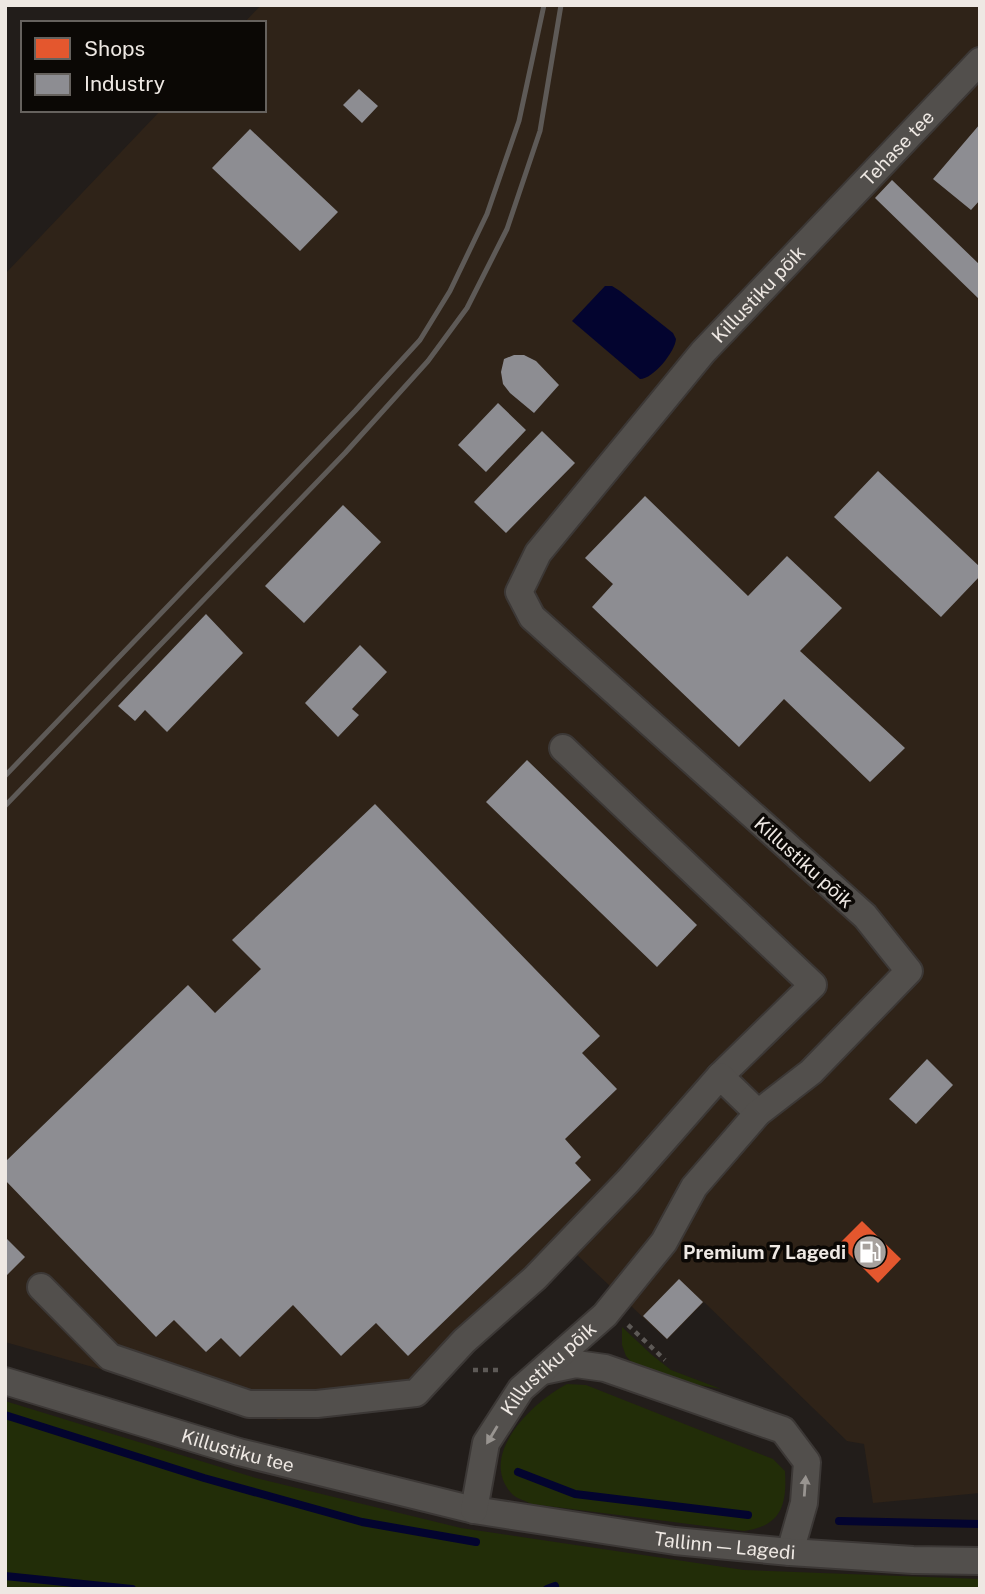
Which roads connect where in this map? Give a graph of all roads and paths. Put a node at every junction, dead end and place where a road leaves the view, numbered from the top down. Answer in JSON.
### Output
{"nodes":[{"id":1,"x":980,"y":61,"type":"edge"},
{"id":2,"x":816,"y":236,"type":"joint"},
{"id":3,"x":563,"y":748,"type":"dead end"},
{"id":4,"x":720,"y":1076,"type":"junction"},
{"id":5,"x":758,"y":1114,"type":"junction"},
{"id":6,"x":41,"y":1287,"type":"dead end"},
{"id":7,"x":607,"y":1312,"type":"junction"},
{"id":8,"x":670,"y":1363,"type":"dead end"},
{"id":9,"x":605,"y":1368,"type":"junction"},
{"id":10,"x":437,"y":1370,"type":"junction"},
{"id":11,"x":512,"y":1370,"type":"dead end"},
{"id":12,"x":542,"y":1371,"type":"junction"},
{"id":13,"x":5,"y":1381,"type":"edge"},
{"id":14,"x":474,"y":1510,"type":"junction"},
{"id":15,"x":790,"y":1552,"type":"junction"},
{"id":16,"x":980,"y":1561,"type":"edge"}],
"edges":[{"from":1,"to":2,"type":"street","name":"Tehase tee"},
{"from":2,"to":5,"type":"street","name":"Killustiku põik"},
{"from":3,"to":4,"type":"street"},
{"from":4,"to":5,"type":"street"},
{"from":4,"to":10,"type":"street"},
{"from":5,"to":7,"type":"street","name":"Killustiku põik"},
{"from":6,"to":10,"type":"street"},
{"from":7,"to":8,"type":"path"},
{"from":7,"to":9,"type":"street"},
{"from":7,"to":12,"type":"street","name":"Killustiku põik"},
{"from":9,"to":12,"type":"street"},
{"from":15,"to":9,"type":"street","one_way":true},
{"from":10,"to":11,"type":"path"},
{"from":12,"to":14,"type":"street","name":"Killustiku põik","one_way":true},
{"from":13,"to":14,"type":"street","name":"Killustiku tee"},
{"from":14,"to":15,"type":"street","name":"Tallinn — Lagedi"},
{"from":15,"to":16,"type":"street","name":"Tallinn — Lagedi"}]}
